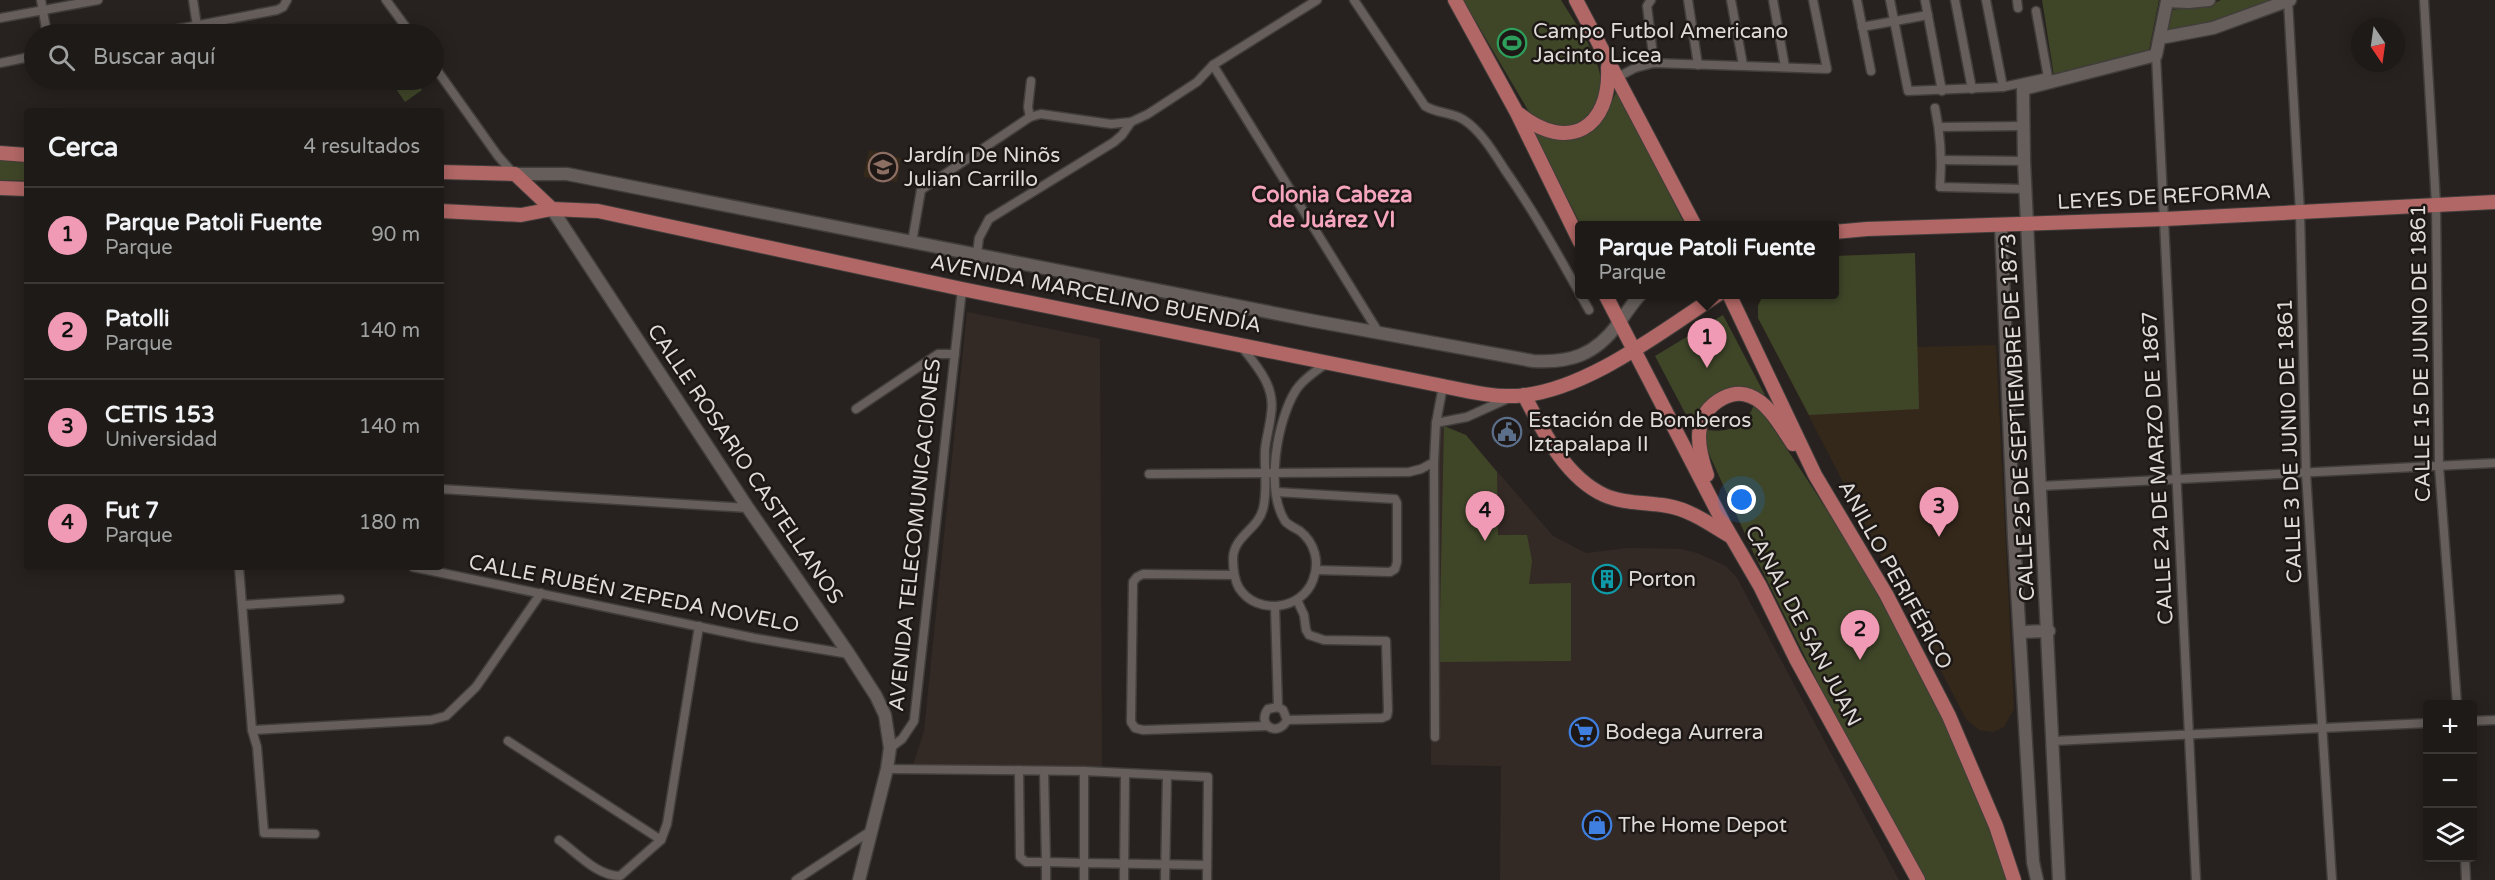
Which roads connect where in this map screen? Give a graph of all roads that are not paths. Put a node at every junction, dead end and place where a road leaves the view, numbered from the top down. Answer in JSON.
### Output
{"nodes":[{"id":1,"x":41,"y":0,"type":"edge"},
{"id":2,"x":98,"y":0,"type":"edge"},
{"id":3,"x":192,"y":0,"type":"edge"},
{"id":4,"x":386,"y":0,"type":"edge"},
{"id":5,"x":1317,"y":0,"type":"edge"},
{"id":6,"x":1354,"y":0,"type":"edge"},
{"id":7,"x":1455,"y":0,"type":"edge"},
{"id":8,"x":1576,"y":0,"type":"edge"},
{"id":9,"x":1651,"y":0,"type":"edge"},
{"id":10,"x":1688,"y":0,"type":"edge"},
{"id":11,"x":1731,"y":0,"type":"edge"},
{"id":12,"x":1773,"y":0,"type":"edge"},
{"id":13,"x":1813,"y":0,"type":"edge"},
{"id":14,"x":1857,"y":0,"type":"edge"},
{"id":15,"x":1890,"y":0,"type":"edge"},
{"id":16,"x":1925,"y":0,"type":"edge"},
{"id":17,"x":1955,"y":0,"type":"edge"},
{"id":18,"x":1986,"y":0,"type":"edge"},
{"id":19,"x":2209,"y":0,"type":"edge"},
{"id":20,"x":2289,"y":0,"type":"edge"},
{"id":21,"x":2424,"y":0,"type":"edge"},
{"id":22,"x":2168,"y":1,"type":"edge"},
{"id":23,"x":287,"y":2,"type":"edge"},
{"id":24,"x":44,"y":10,"type":"junction"},
{"id":25,"x":2036,"y":11,"type":"dead end"},
{"id":26,"x":1928,"y":15,"type":"junction"},
{"id":27,"x":0,"y":18,"type":"edge"},
{"id":28,"x":1894,"y":21,"type":"junction"},
{"id":29,"x":46,"y":24,"type":"edge"},
{"id":30,"x":196,"y":24,"type":"edge"},
{"id":31,"x":206,"y":24,"type":"edge"},
{"id":32,"x":404,"y":24,"type":"edge"},
{"id":33,"x":1862,"y":27,"type":"junction"},
{"id":34,"x":2160,"y":38,"type":"junction"},
{"id":35,"x":2156,"y":55,"type":"junction"},
{"id":36,"x":24,"y":58,"type":"edge"},
{"id":37,"x":0,"y":63,"type":"edge"},
{"id":38,"x":1607,"y":63,"type":"junction"},
{"id":39,"x":1654,"y":63,"type":"junction"},
{"id":40,"x":1213,"y":65,"type":"junction"},
{"id":41,"x":1698,"y":65,"type":"junction"},
{"id":42,"x":1743,"y":65,"type":"junction"},
{"id":43,"x":1785,"y":67,"type":"junction"},
{"id":44,"x":1871,"y":71,"type":"dead end"},
{"id":45,"x":1616,"y":78,"type":"junction"},
{"id":46,"x":444,"y":80,"type":"edge"},
{"id":47,"x":1031,"y":81,"type":"dead end"},
{"id":48,"x":2022,"y":86,"type":"junction"},
{"id":49,"x":2003,"y":87,"type":"junction"},
{"id":50,"x":1972,"y":89,"type":"junction"},
{"id":51,"x":1942,"y":91,"type":"junction"},
{"id":52,"x":1935,"y":108,"type":"dead end"},
{"id":53,"x":1518,"y":113,"type":"junction"},
{"id":54,"x":1030,"y":117,"type":"junction"},
{"id":55,"x":1131,"y":122,"type":"junction"},
{"id":56,"x":2024,"y":126,"type":"junction"},
{"id":57,"x":1939,"y":127,"type":"junction"},
{"id":58,"x":0,"y":153,"type":"edge"},
{"id":59,"x":24,"y":154,"type":"edge"},
{"id":60,"x":1942,"y":160,"type":"junction"},
{"id":61,"x":2024,"y":161,"type":"junction"},
{"id":62,"x":444,"y":172,"type":"edge"},
{"id":63,"x":515,"y":174,"type":"junction"},
{"id":64,"x":0,"y":188,"type":"edge"},
{"id":65,"x":24,"y":189,"type":"edge"},
{"id":66,"x":2026,"y":189,"type":"junction"},
{"id":67,"x":2495,"y":202,"type":"edge"},
{"id":68,"x":2436,"y":204,"type":"junction"},
{"id":69,"x":552,"y":209,"type":"junction"},
{"id":70,"x":444,"y":211,"type":"edge"},
{"id":71,"x":2300,"y":212,"type":"junction"},
{"id":72,"x":2165,"y":219,"type":"junction"},
{"id":73,"x":1693,"y":221,"type":"edge"},
{"id":74,"x":2027,"y":225,"type":"junction"},
{"id":75,"x":2001,"y":226,"type":"junction"},
{"id":76,"x":1575,"y":232,"type":"edge"},
{"id":77,"x":1839,"y":232,"type":"edge"},
{"id":78,"x":912,"y":242,"type":"junction"},
{"id":79,"x":977,"y":253,"type":"junction"},
{"id":80,"x":1575,"y":285,"type":"edge"},
{"id":81,"x":962,"y":289,"type":"junction"},
{"id":82,"x":1582,"y":299,"type":"edge"},
{"id":83,"x":1607,"y":299,"type":"edge"},
{"id":84,"x":1637,"y":299,"type":"edge"},
{"id":85,"x":1711,"y":299,"type":"edge"},
{"id":86,"x":1731,"y":299,"type":"edge"},
{"id":87,"x":1588,"y":310,"type":"dead end"},
{"id":88,"x":1619,"y":324,"type":"junction"},
{"id":89,"x":1378,"y":333,"type":"junction"},
{"id":90,"x":1239,"y":344,"type":"junction"},
{"id":91,"x":1632,"y":350,"type":"junction"},
{"id":92,"x":955,"y":354,"type":"junction"},
{"id":93,"x":1330,"y":362,"type":"junction"},
{"id":94,"x":1443,"y":386,"type":"junction"},
{"id":95,"x":1518,"y":396,"type":"junction"},
{"id":96,"x":856,"y":410,"type":"dead end"},
{"id":97,"x":1436,"y":423,"type":"junction"},
{"id":98,"x":1434,"y":462,"type":"junction"},
{"id":99,"x":2495,"y":463,"type":"edge"},
{"id":100,"x":2439,"y":466,"type":"junction"},
{"id":101,"x":1266,"y":473,"type":"junction"},
{"id":102,"x":1276,"y":473,"type":"junction"},
{"id":103,"x":2306,"y":473,"type":"junction"},
{"id":104,"x":1149,"y":474,"type":"dead end"},
{"id":105,"x":1815,"y":475,"type":"junction"},
{"id":106,"x":2175,"y":480,"type":"junction"},
{"id":107,"x":2041,"y":486,"type":"junction"},
{"id":108,"x":444,"y":489,"type":"edge"},
{"id":109,"x":1276,"y":492,"type":"junction"},
{"id":110,"x":748,"y":508,"type":"junction"},
{"id":111,"x":1724,"y":524,"type":"junction"},
{"id":112,"x":1731,"y":537,"type":"junction"},
{"id":113,"x":239,"y":570,"type":"edge"},
{"id":114,"x":427,"y":570,"type":"edge"},
{"id":115,"x":1316,"y":570,"type":"junction"},
{"id":116,"x":1234,"y":575,"type":"junction"},
{"id":117,"x":541,"y":593,"type":"junction"},
{"id":118,"x":340,"y":599,"type":"dead end"},
{"id":119,"x":1297,"y":600,"type":"junction"},
{"id":120,"x":243,"y":605,"type":"junction"},
{"id":121,"x":1275,"y":607,"type":"junction"},
{"id":122,"x":699,"y":626,"type":"junction"},
{"id":123,"x":2049,"y":631,"type":"junction"},
{"id":124,"x":2021,"y":632,"type":"junction"},
{"id":125,"x":849,"y":654,"type":"junction"},
{"id":126,"x":2457,"y":700,"type":"edge"},
{"id":127,"x":1276,"y":707,"type":"junction"},
{"id":128,"x":1286,"y":717,"type":"junction"},
{"id":129,"x":2495,"y":720,"type":"edge"},
{"id":130,"x":2477,"y":721,"type":"edge"},
{"id":131,"x":1265,"y":723,"type":"junction"},
{"id":132,"x":2423,"y":723,"type":"edge"},
{"id":133,"x":2324,"y":728,"type":"junction"},
{"id":134,"x":252,"y":730,"type":"junction"},
{"id":135,"x":2189,"y":735,"type":"junction"},
{"id":136,"x":1435,"y":737,"type":"dead end"},
{"id":137,"x":507,"y":741,"type":"dead end"},
{"id":138,"x":2053,"y":741,"type":"junction"},
{"id":139,"x":890,"y":748,"type":"junction"},
{"id":140,"x":887,"y":769,"type":"junction"},
{"id":141,"x":1019,"y":770,"type":"junction"},
{"id":142,"x":1044,"y":771,"type":"junction"},
{"id":143,"x":1084,"y":771,"type":"junction"},
{"id":144,"x":1125,"y":775,"type":"junction"},
{"id":145,"x":1167,"y":776,"type":"junction"},
{"id":146,"x":873,"y":830,"type":"junction"},
{"id":147,"x":315,"y":834,"type":"dead end"},
{"id":148,"x":559,"y":840,"type":"dead end"},
{"id":149,"x":661,"y":840,"type":"junction"},
{"id":150,"x":1046,"y":862,"type":"junction"},
{"id":151,"x":2465,"y":862,"type":"edge"},
{"id":152,"x":1084,"y":863,"type":"junction"},
{"id":153,"x":1124,"y":864,"type":"junction"},
{"id":154,"x":1165,"y":864,"type":"junction"},
{"id":155,"x":1207,"y":865,"type":"junction"},
{"id":156,"x":599,"y":871,"type":"junction"},
{"id":157,"x":592,"y":880,"type":"edge"},
{"id":158,"x":796,"y":880,"type":"edge"},
{"id":159,"x":859,"y":880,"type":"edge"},
{"id":160,"x":1046,"y":880,"type":"edge"},
{"id":161,"x":1084,"y":880,"type":"edge"},
{"id":162,"x":1124,"y":880,"type":"edge"},
{"id":163,"x":1165,"y":880,"type":"edge"},
{"id":164,"x":1207,"y":880,"type":"edge"},
{"id":165,"x":1918,"y":880,"type":"edge"},
{"id":166,"x":2014,"y":880,"type":"edge"},
{"id":167,"x":2037,"y":880,"type":"edge"},
{"id":168,"x":2060,"y":880,"type":"edge"},
{"id":169,"x":2196,"y":880,"type":"edge"},
{"id":170,"x":2332,"y":880,"type":"edge"},
{"id":171,"x":2466,"y":880,"type":"edge"}],
"edges":[{"from":1,"to":24,"type":"street"},
{"from":2,"to":24,"type":"street"},
{"from":3,"to":30,"type":"street"},
{"from":4,"to":32,"type":"street"},
{"from":5,"to":40,"type":"street"},
{"from":6,"to":80,"type":"street"},
{"from":7,"to":53,"type":"main road"},
{"from":8,"to":38,"type":"main road"},
{"from":9,"to":39,"type":"street"},
{"from":10,"to":41,"type":"street"},
{"from":11,"to":42,"type":"street"},
{"from":12,"to":43,"type":"street"},
{"from":13,"to":43,"type":"street"},
{"from":14,"to":33,"type":"street"},
{"from":15,"to":28,"type":"street"},
{"from":16,"to":26,"type":"street"},
{"from":17,"to":50,"type":"street"},
{"from":18,"to":49,"type":"street"},
{"from":19,"to":22,"type":"street"},
{"from":20,"to":34,"type":"street"},
{"from":20,"to":71,"type":"street","name":"CALLE 3 DE JUNIO DE 1861"},
{"from":21,"to":68,"type":"street","name":"CALLE 15 DE JUNIO DE 1861"},
{"from":22,"to":34,"type":"street"},
{"from":23,"to":31,"type":"street"},
{"from":24,"to":27,"type":"street"},
{"from":24,"to":29,"type":"street"},
{"from":25,"to":48,"type":"street"},
{"from":26,"to":28,"type":"street"},
{"from":26,"to":51,"type":"street"},
{"from":28,"to":33,"type":"street"},
{"from":28,"to":51,"type":"street"},
{"from":33,"to":44,"type":"street"},
{"from":34,"to":35,"type":"street"},
{"from":35,"to":48,"type":"street"},
{"from":35,"to":72,"type":"street","name":"CALLE 24 DE MARZO DE 1867"},
{"from":36,"to":37,"type":"street"},
{"from":38,"to":45,"type":"main road"},
{"from":38,"to":53,"type":"main road"},
{"from":39,"to":41,"type":"street"},
{"from":39,"to":45,"type":"street"},
{"from":40,"to":55,"type":"street"},
{"from":40,"to":89,"type":"street"},
{"from":41,"to":42,"type":"street"},
{"from":42,"to":43,"type":"street"},
{"from":45,"to":73,"type":"main road"},
{"from":46,"to":63,"type":"street"},
{"from":47,"to":54,"type":"street"},
{"from":48,"to":49,"type":"street"},
{"from":48,"to":56,"type":"street","name":"CALLE 25 DE SEPTIEMBRE DE 1873"},
{"from":49,"to":50,"type":"street"},
{"from":50,"to":51,"type":"street"},
{"from":52,"to":57,"type":"street"},
{"from":53,"to":76,"type":"main road"},
{"from":54,"to":55,"type":"street"},
{"from":54,"to":78,"type":"street"},
{"from":55,"to":79,"type":"street"},
{"from":56,"to":57,"type":"street"},
{"from":56,"to":61,"type":"street","name":"CALLE 25 DE SEPTIEMBRE DE 1873"},
{"from":57,"to":60,"type":"street"},
{"from":58,"to":59,"type":"main road"},
{"from":60,"to":61,"type":"street"},
{"from":60,"to":66,"type":"street"},
{"from":61,"to":66,"type":"street","name":"CALLE 25 DE SEPTIEMBRE DE 1873"},
{"from":62,"to":63,"type":"main road","name":"AVENIDA MARCELINO BUENDÍA"},
{"from":63,"to":69,"type":"main road"},
{"from":63,"to":78,"type":"street","name":"AVENIDA MARCELINO BUENDÍA"},
{"from":64,"to":65,"type":"main road"},
{"from":66,"to":74,"type":"street","name":"CALLE 25 DE SEPTIEMBRE DE 1873"},
{"from":67,"to":68,"type":"main road","name":"LEYES DE REFORMA"},
{"from":68,"to":71,"type":"main road","name":"LEYES DE REFORMA"},
{"from":68,"to":100,"type":"street","name":"CALLE 15 DE JUNIO DE 1861"},
{"from":69,"to":70,"type":"main road","name":"AVENIDA MARCELINO BUENDÍA"},
{"from":69,"to":81,"type":"main road","name":"AVENIDA MARCELINO BUENDÍA"},
{"from":69,"to":110,"type":"street","name":"CALLE ROSARIO CASTELLANOS"},
{"from":71,"to":72,"type":"main road","name":"LEYES DE REFORMA"},
{"from":71,"to":103,"type":"street","name":"CALLE 3 DE JUNIO DE 1861"},
{"from":72,"to":74,"type":"main road","name":"LEYES DE REFORMA"},
{"from":72,"to":106,"type":"street","name":"CALLE 24 DE MARZO DE 1867"},
{"from":74,"to":75,"type":"main road","name":"LEYES DE REFORMA"},
{"from":74,"to":107,"type":"street","name":"CALLE 25 DE SEPTIEMBRE DE 1873"},
{"from":75,"to":77,"type":"main road","name":"LEYES DE REFORMA"},
{"from":75,"to":124,"type":"street","name":"CALLE 25 DE SEPTIEMBRE DE 1873"},
{"from":78,"to":79,"type":"street","name":"AVENIDA MARCELINO BUENDÍA"},
{"from":79,"to":89,"type":"street","name":"AVENIDA MARCELINO BUENDÍA"},
{"from":81,"to":90,"type":"main road","name":"AVENIDA MARCELINO BUENDÍA"},
{"from":81,"to":92,"type":"street","name":"AVENIDA TELECOMUNICACIONES"},
{"from":82,"to":87,"type":"street"},
{"from":83,"to":88,"type":"main road","name":"CANAL DE SAN JUAN"},
{"from":84,"to":88,"type":"street","name":"AVENIDA MARCELINO BUENDÍA"},
{"from":85,"to":91,"type":"main road","name":"AVENIDA MARCELINO BUENDÍA"},
{"from":86,"to":105,"type":"main road","name":"ANILLO PERIFÉRICO"},
{"from":88,"to":89,"type":"street","name":"AVENIDA MARCELINO BUENDÍA"},
{"from":88,"to":91,"type":"main road","name":"CANAL DE SAN JUAN"},
{"from":90,"to":93,"type":"main road","name":"AVENIDA MARCELINO BUENDÍA"},
{"from":90,"to":101,"type":"street"},
{"from":91,"to":95,"type":"main road","name":"AVENIDA MARCELINO BUENDÍA"},
{"from":91,"to":111,"type":"main road","name":"CANAL DE SAN JUAN"},
{"from":92,"to":96,"type":"street"},
{"from":92,"to":139,"type":"street","name":"AVENIDA TELECOMUNICACIONES"},
{"from":93,"to":94,"type":"main road","name":"AVENIDA MARCELINO BUENDÍA"},
{"from":93,"to":102,"type":"street"},
{"from":94,"to":95,"type":"main road","name":"AVENIDA MARCELINO BUENDÍA"},
{"from":94,"to":97,"type":"street"},
{"from":95,"to":97,"type":"street"},
{"from":95,"to":112,"type":"main road"},
{"from":97,"to":98,"type":"street"},
{"from":98,"to":102,"type":"street"},
{"from":98,"to":136,"type":"street"},
{"from":99,"to":100,"type":"street"},
{"from":100,"to":103,"type":"street"},
{"from":100,"to":126,"type":"street","name":"CALLE 15 DE JUNIO DE 1861"},
{"from":101,"to":102,"type":"street"},
{"from":101,"to":104,"type":"street"},
{"from":101,"to":116,"type":"street"},
{"from":102,"to":109,"type":"street"},
{"from":103,"to":106,"type":"street"},
{"from":103,"to":133,"type":"street","name":"CALLE 3 DE JUNIO DE 1861"},
{"from":105,"to":111,"type":"main road"},
{"from":105,"to":166,"type":"main road","name":"ANILLO PERIFÉRICO"},
{"from":106,"to":107,"type":"street"},
{"from":106,"to":135,"type":"street","name":"CALLE 24 DE MARZO DE 1867"},
{"from":107,"to":123,"type":"street","name":"CALLE 25 DE SEPTIEMBRE DE 1873"},
{"from":108,"to":110,"type":"street"},
{"from":109,"to":115,"type":"street"},
{"from":109,"to":115,"type":"street"},
{"from":110,"to":125,"type":"street","name":"CALLE ROSARIO CASTELLANOS"},
{"from":111,"to":112,"type":"main road","name":"CANAL DE SAN JUAN"},
{"from":112,"to":165,"type":"main road","name":"CANAL DE SAN JUAN"},
{"from":113,"to":120,"type":"street"},
{"from":114,"to":117,"type":"street","name":"CALLE RUBÉN ZEPEDA NOVELO"},
{"from":115,"to":119,"type":"street"},
{"from":116,"to":121,"type":"street"},
{"from":116,"to":131,"type":"street"},
{"from":117,"to":122,"type":"street","name":"CALLE RUBÉN ZEPEDA NOVELO"},
{"from":117,"to":134,"type":"street"},
{"from":118,"to":120,"type":"street"},
{"from":119,"to":121,"type":"street"},
{"from":119,"to":128,"type":"street"},
{"from":120,"to":134,"type":"street"},
{"from":121,"to":127,"type":"street"},
{"from":122,"to":125,"type":"street","name":"CALLE RUBÉN ZEPEDA NOVELO"},
{"from":122,"to":149,"type":"street"},
{"from":123,"to":124,"type":"street"},
{"from":123,"to":138,"type":"street","name":"CALLE 25 DE SEPTIEMBRE DE 1873"},
{"from":124,"to":167,"type":"street","name":"CALLE 25 DE SEPTIEMBRE DE 1873"},
{"from":125,"to":139,"type":"street","name":"CALLE ROSARIO CASTELLANOS"},
{"from":127,"to":128,"type":"street"},
{"from":127,"to":131,"type":"street"},
{"from":128,"to":131,"type":"street"},
{"from":129,"to":130,"type":"street"},
{"from":132,"to":133,"type":"street"},
{"from":133,"to":135,"type":"street"},
{"from":133,"to":170,"type":"street","name":"CALLE 3 DE JUNIO DE 1861"},
{"from":134,"to":147,"type":"street"},
{"from":135,"to":138,"type":"street"},
{"from":135,"to":169,"type":"street","name":"CALLE 24 DE MARZO DE 1867"},
{"from":137,"to":149,"type":"street"},
{"from":138,"to":168,"type":"street","name":"CALLE 25 DE SEPTIEMBRE DE 1873"},
{"from":139,"to":140,"type":"street"},
{"from":140,"to":141,"type":"street"},
{"from":140,"to":146,"type":"street"},
{"from":141,"to":142,"type":"street"},
{"from":141,"to":150,"type":"street"},
{"from":142,"to":143,"type":"street"},
{"from":142,"to":150,"type":"street"},
{"from":143,"to":144,"type":"street"},
{"from":143,"to":152,"type":"street"},
{"from":144,"to":145,"type":"street"},
{"from":144,"to":153,"type":"street"},
{"from":145,"to":154,"type":"street"},
{"from":145,"to":155,"type":"street"},
{"from":146,"to":158,"type":"street"},
{"from":146,"to":159,"type":"street"},
{"from":148,"to":156,"type":"street"},
{"from":149,"to":156,"type":"street"},
{"from":150,"to":152,"type":"street"},
{"from":150,"to":160,"type":"street"},
{"from":151,"to":171,"type":"street"},
{"from":152,"to":153,"type":"street"},
{"from":152,"to":161,"type":"street"},
{"from":153,"to":154,"type":"street"},
{"from":153,"to":162,"type":"street"},
{"from":154,"to":155,"type":"street"},
{"from":154,"to":163,"type":"street"},
{"from":155,"to":164,"type":"street"},
{"from":156,"to":157,"type":"street"}]}
